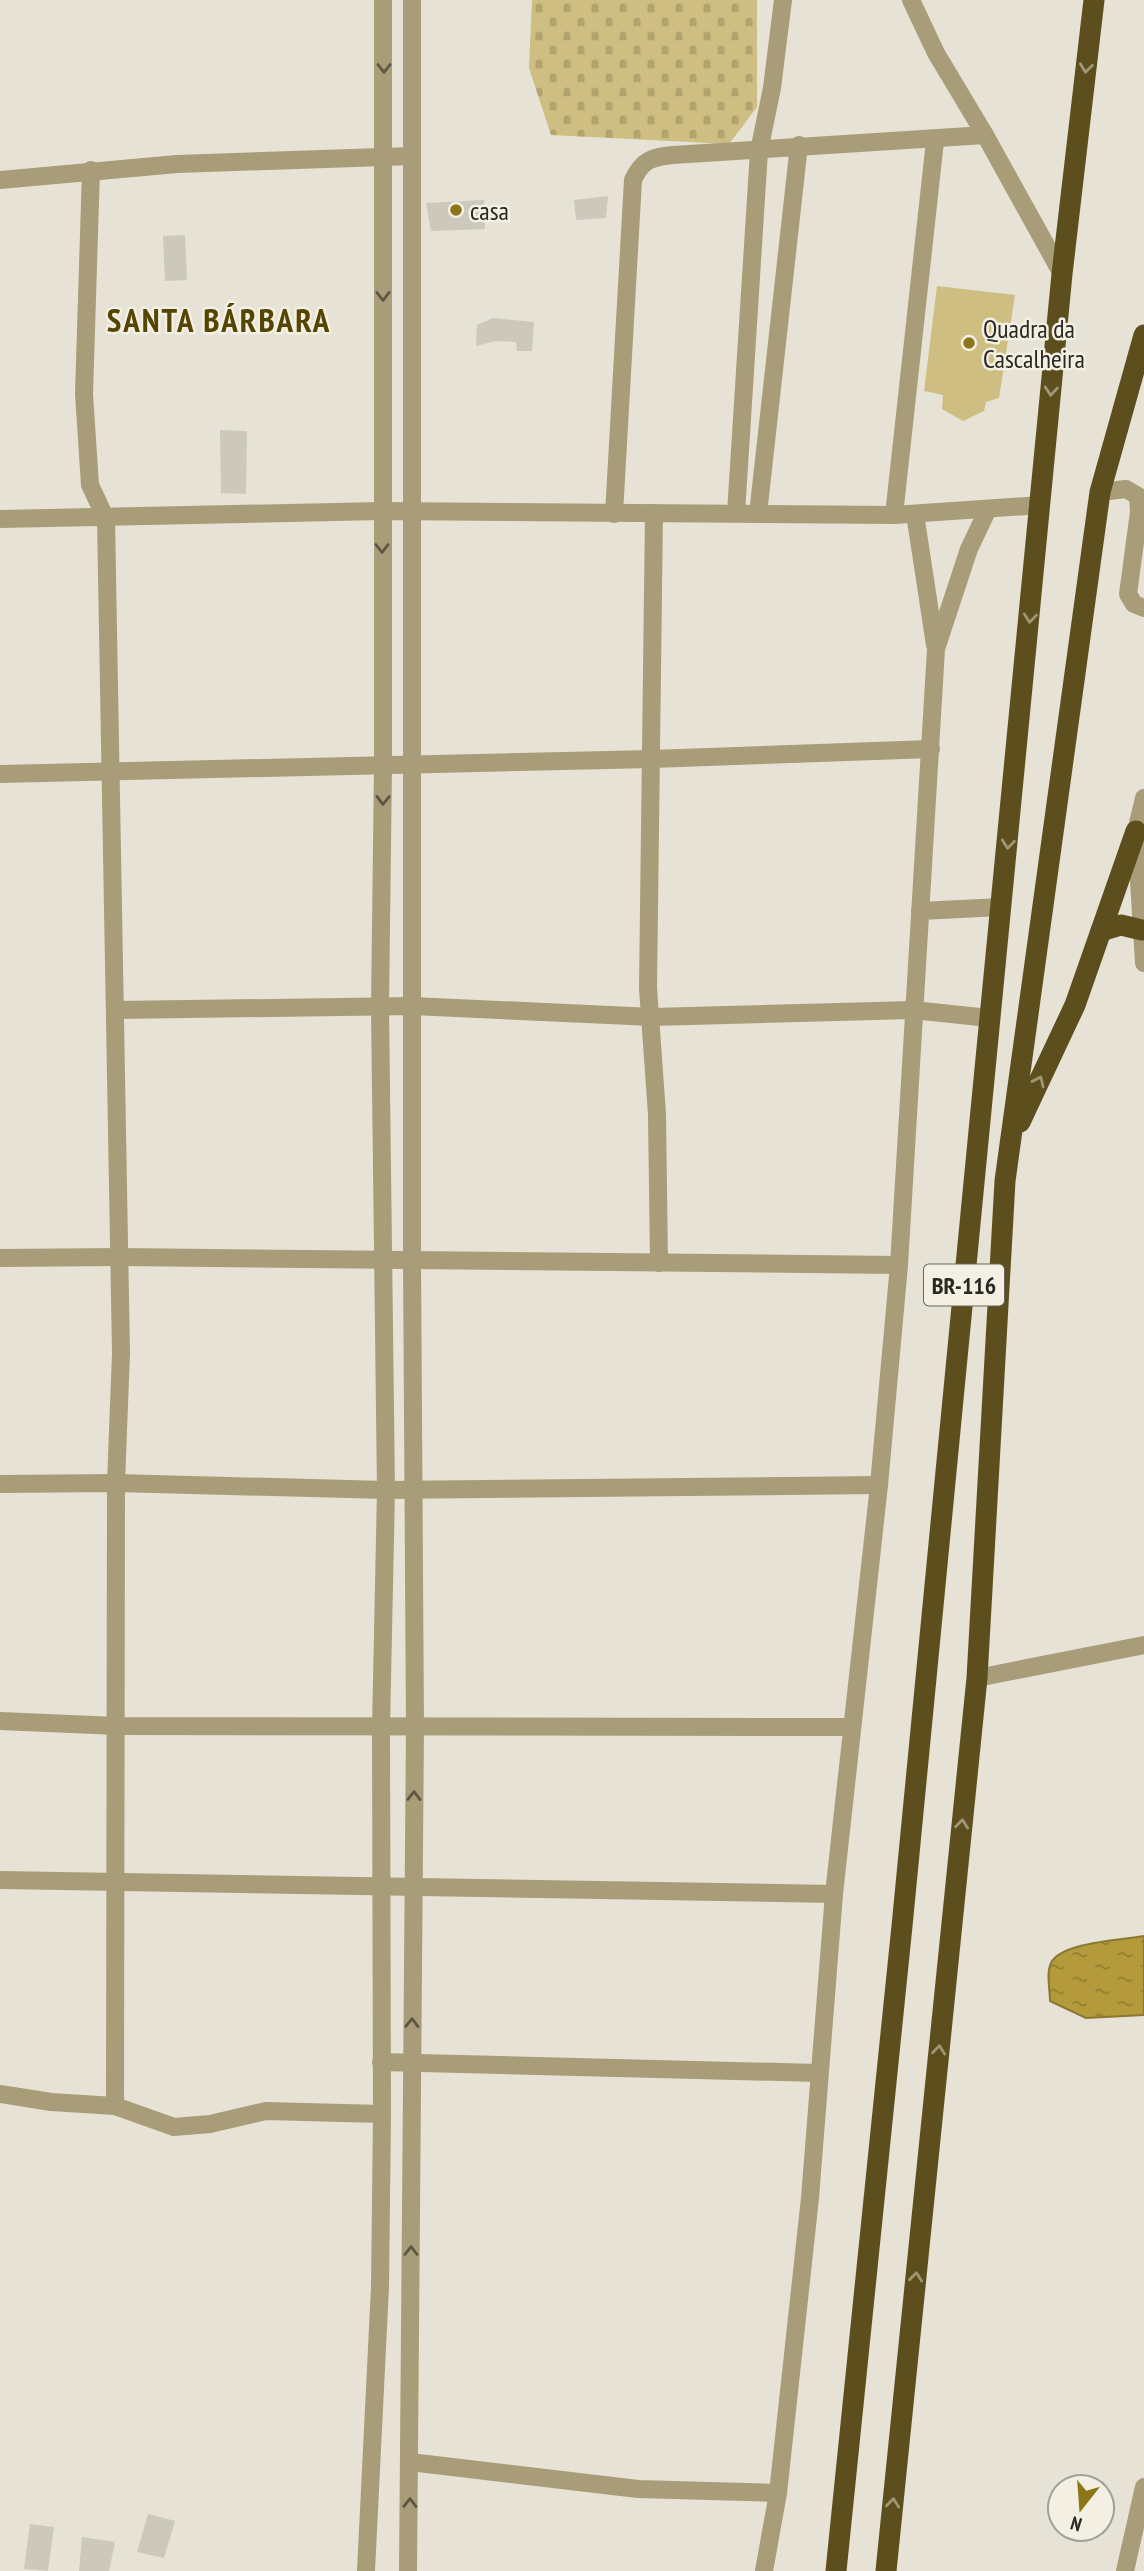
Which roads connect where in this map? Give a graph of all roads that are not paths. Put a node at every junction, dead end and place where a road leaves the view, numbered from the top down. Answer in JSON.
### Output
{"nodes":[{"id":1,"x":383,"y":0,"type":"edge"},
{"id":2,"x":412,"y":0,"type":"edge"},
{"id":3,"x":783,"y":0,"type":"edge"},
{"id":4,"x":911,"y":0,"type":"edge"},
{"id":5,"x":1094,"y":0,"type":"edge"},
{"id":6,"x":985,"y":135,"type":"junction"},
{"id":7,"x":935,"y":141,"type":"junction"},
{"id":8,"x":799,"y":145,"type":"junction"},
{"id":9,"x":759,"y":151,"type":"junction"},
{"id":10,"x":412,"y":156,"type":"junction"},
{"id":11,"x":384,"y":157,"type":"junction"},
{"id":12,"x":91,"y":170,"type":"junction"},
{"id":13,"x":0,"y":180,"type":"edge"},
{"id":14,"x":1062,"y":274,"type":"junction"},
{"id":15,"x":413,"y":329,"type":"junction"},
{"id":16,"x":382,"y":332,"type":"junction"},
{"id":17,"x":1144,"y":335,"type":"edge"},
{"id":18,"x":1100,"y":492,"type":"junction"},
{"id":19,"x":1041,"y":505,"type":"junction"},
{"id":20,"x":988,"y":509,"type":"junction"},
{"id":21,"x":381,"y":511,"type":"junction"},
{"id":22,"x":414,"y":512,"type":"junction"},
{"id":23,"x":654,"y":513,"type":"junction"},
{"id":24,"x":736,"y":513,"type":"junction"},
{"id":25,"x":614,"y":514,"type":"junction"},
{"id":26,"x":758,"y":514,"type":"junction"},
{"id":27,"x":915,"y":514,"type":"junction"},
{"id":28,"x":894,"y":515,"type":"junction"},
{"id":29,"x":0,"y":519,"type":"edge"},
{"id":30,"x":106,"y":519,"type":"junction"},
{"id":31,"x":1144,"y":608,"type":"edge"},
{"id":32,"x":936,"y":649,"type":"junction"},
{"id":33,"x":931,"y":749,"type":"junction"},
{"id":34,"x":652,"y":759,"type":"junction"},
{"id":35,"x":412,"y":765,"type":"junction"},
{"id":36,"x":383,"y":766,"type":"junction"},
{"id":37,"x":110,"y":772,"type":"junction"},
{"id":38,"x":0,"y":774,"type":"edge"},
{"id":39,"x":1144,"y":799,"type":"edge"},
{"id":40,"x":1136,"y":831,"type":"junction"},
{"id":41,"x":1001,"y":907,"type":"junction"},
{"id":42,"x":920,"y":911,"type":"junction"},
{"id":43,"x":1143,"y":930,"type":"edge"},
{"id":44,"x":1101,"y":931,"type":"junction"},
{"id":45,"x":1144,"y":963,"type":"edge"},
{"id":46,"x":412,"y":1006,"type":"junction"},
{"id":47,"x":380,"y":1007,"type":"junction"},
{"id":48,"x":117,"y":1010,"type":"junction"},
{"id":49,"x":913,"y":1010,"type":"junction"},
{"id":50,"x":653,"y":1017,"type":"junction"},
{"id":51,"x":989,"y":1018,"type":"junction"},
{"id":52,"x":1010,"y":1143,"type":"junction"},
{"id":53,"x":120,"y":1256,"type":"junction"},
{"id":54,"x":0,"y":1258,"type":"edge"},
{"id":55,"x":382,"y":1259,"type":"junction"},
{"id":56,"x":412,"y":1259,"type":"junction"},
{"id":57,"x":659,"y":1263,"type":"junction"},
{"id":58,"x":899,"y":1265,"type":"junction"},
{"id":59,"x":0,"y":1483,"type":"edge"},
{"id":60,"x":116,"y":1483,"type":"junction"},
{"id":61,"x":879,"y":1485,"type":"junction"},
{"id":62,"x":386,"y":1490,"type":"junction"},
{"id":63,"x":415,"y":1490,"type":"junction"},
{"id":64,"x":1144,"y":1645,"type":"edge"},
{"id":65,"x":976,"y":1678,"type":"junction"},
{"id":66,"x":0,"y":1721,"type":"edge"},
{"id":67,"x":117,"y":1726,"type":"junction"},
{"id":68,"x":415,"y":1727,"type":"junction"},
{"id":69,"x":852,"y":1727,"type":"junction"},
{"id":70,"x":381,"y":1728,"type":"junction"},
{"id":71,"x":0,"y":1880,"type":"edge"},
{"id":72,"x":115,"y":1883,"type":"junction"},
{"id":73,"x":381,"y":1888,"type":"junction"},
{"id":74,"x":414,"y":1889,"type":"junction"},
{"id":75,"x":834,"y":1894,"type":"junction"},
{"id":76,"x":381,"y":2062,"type":"junction"},
{"id":77,"x":412,"y":2063,"type":"junction"},
{"id":78,"x":818,"y":2073,"type":"junction"},
{"id":79,"x":0,"y":2094,"type":"edge"},
{"id":80,"x":115,"y":2106,"type":"junction"},
{"id":81,"x":382,"y":2114,"type":"junction"},
{"id":82,"x":380,"y":2287,"type":"junction"},
{"id":83,"x":411,"y":2287,"type":"junction"},
{"id":84,"x":410,"y":2462,"type":"junction"},
{"id":85,"x":1144,"y":2487,"type":"edge"},
{"id":86,"x":778,"y":2493,"type":"junction"},
{"id":87,"x":366,"y":2571,"type":"edge"},
{"id":88,"x":408,"y":2571,"type":"edge"},
{"id":89,"x":764,"y":2571,"type":"edge"},
{"id":90,"x":836,"y":2571,"type":"edge"},
{"id":91,"x":886,"y":2571,"type":"edge"},
{"id":92,"x":1125,"y":2571,"type":"edge"}],
"edges":[{"from":1,"to":11,"type":"street","one_way":true},
{"from":2,"to":10,"type":"street"},
{"from":3,"to":9,"type":"street"},
{"from":4,"to":6,"type":"street"},
{"from":5,"to":14,"type":"highway","number":"BR-116","one_way":true},
{"from":6,"to":7,"type":"street"},
{"from":6,"to":14,"type":"street"},
{"from":7,"to":8,"type":"street"},
{"from":7,"to":28,"type":"street"},
{"from":8,"to":9,"type":"street"},
{"from":8,"to":26,"type":"street"},
{"from":9,"to":24,"type":"street"},
{"from":9,"to":25,"type":"street"},
{"from":10,"to":11,"type":"street"},
{"from":10,"to":15,"type":"street"},
{"from":11,"to":12,"type":"street"},
{"from":11,"to":16,"type":"street","one_way":true},
{"from":12,"to":13,"type":"street"},
{"from":12,"to":30,"type":"street"},
{"from":14,"to":19,"type":"highway","number":"BR-116","one_way":true},
{"from":15,"to":16,"type":"street"},
{"from":15,"to":22,"type":"street"},
{"from":16,"to":21,"type":"street"},
{"from":17,"to":18,"type":"highway"},
{"from":18,"to":31,"type":"street"},
{"from":18,"to":52,"type":"highway"},
{"from":19,"to":20,"type":"street"},
{"from":19,"to":41,"type":"highway","number":"BR-116","one_way":true},
{"from":20,"to":27,"type":"street"},
{"from":20,"to":32,"type":"street"},
{"from":21,"to":22,"type":"street"},
{"from":21,"to":30,"type":"street"},
{"from":21,"to":36,"type":"street","one_way":true},
{"from":22,"to":25,"type":"street"},
{"from":22,"to":35,"type":"street"},
{"from":23,"to":24,"type":"street"},
{"from":23,"to":25,"type":"street"},
{"from":23,"to":34,"type":"street"},
{"from":24,"to":26,"type":"street"},
{"from":26,"to":28,"type":"street"},
{"from":27,"to":28,"type":"street"},
{"from":27,"to":32,"type":"street"},
{"from":29,"to":30,"type":"street"},
{"from":30,"to":37,"type":"street"},
{"from":32,"to":33,"type":"street"},
{"from":33,"to":34,"type":"street"},
{"from":33,"to":42,"type":"street"},
{"from":34,"to":35,"type":"street"},
{"from":34,"to":50,"type":"street"},
{"from":35,"to":36,"type":"street"},
{"from":35,"to":46,"type":"street"},
{"from":36,"to":37,"type":"street"},
{"from":36,"to":47,"type":"street","one_way":true},
{"from":37,"to":38,"type":"street"},
{"from":37,"to":48,"type":"street"},
{"from":39,"to":40,"type":"street"},
{"from":40,"to":43,"type":"street"},
{"from":40,"to":44,"type":"highway"},
{"from":41,"to":42,"type":"street"},
{"from":41,"to":51,"type":"highway","number":"BR-116"},
{"from":42,"to":49,"type":"street"},
{"from":43,"to":44,"type":"highway"},
{"from":43,"to":45,"type":"street"},
{"from":52,"to":44,"type":"highway","one_way":true},
{"from":46,"to":47,"type":"street"},
{"from":46,"to":50,"type":"street"},
{"from":46,"to":56,"type":"street"},
{"from":47,"to":48,"type":"street"},
{"from":47,"to":55,"type":"street"},
{"from":48,"to":53,"type":"street"},
{"from":49,"to":50,"type":"street"},
{"from":49,"to":51,"type":"street"},
{"from":49,"to":58,"type":"street"},
{"from":50,"to":57,"type":"street"},
{"from":51,"to":90,"type":"highway","number":"BR-116"},
{"from":52,"to":65,"type":"highway"},
{"from":53,"to":54,"type":"street"},
{"from":53,"to":55,"type":"street"},
{"from":53,"to":60,"type":"street"},
{"from":55,"to":56,"type":"street"},
{"from":55,"to":62,"type":"street"},
{"from":56,"to":57,"type":"street"},
{"from":56,"to":63,"type":"street"},
{"from":57,"to":58,"type":"street"},
{"from":58,"to":61,"type":"street"},
{"from":59,"to":60,"type":"street"},
{"from":60,"to":62,"type":"street"},
{"from":60,"to":67,"type":"street"},
{"from":61,"to":63,"type":"street"},
{"from":61,"to":69,"type":"street"},
{"from":62,"to":63,"type":"street"},
{"from":62,"to":70,"type":"street"},
{"from":63,"to":68,"type":"street"},
{"from":64,"to":65,"type":"street"},
{"from":91,"to":65,"type":"highway","one_way":true},
{"from":66,"to":67,"type":"street"},
{"from":67,"to":70,"type":"street"},
{"from":67,"to":72,"type":"street"},
{"from":68,"to":69,"type":"street"},
{"from":68,"to":70,"type":"street"},
{"from":74,"to":68,"type":"street","one_way":true},
{"from":69,"to":75,"type":"street"},
{"from":70,"to":73,"type":"street"},
{"from":71,"to":72,"type":"street"},
{"from":72,"to":73,"type":"street"},
{"from":72,"to":80,"type":"street"},
{"from":73,"to":74,"type":"street"},
{"from":73,"to":76,"type":"street"},
{"from":74,"to":75,"type":"street"},
{"from":77,"to":74,"type":"street","one_way":true},
{"from":75,"to":78,"type":"street"},
{"from":76,"to":77,"type":"street"},
{"from":76,"to":81,"type":"street"},
{"from":77,"to":78,"type":"street"},
{"from":83,"to":77,"type":"street","one_way":true},
{"from":78,"to":86,"type":"street"},
{"from":79,"to":80,"type":"street"},
{"from":80,"to":81,"type":"street"},
{"from":81,"to":82,"type":"street"},
{"from":82,"to":83,"type":"street"},
{"from":82,"to":87,"type":"street"},
{"from":83,"to":84,"type":"street"},
{"from":84,"to":86,"type":"street"},
{"from":88,"to":84,"type":"street","one_way":true},
{"from":85,"to":92,"type":"street"},
{"from":86,"to":89,"type":"street"}]}
